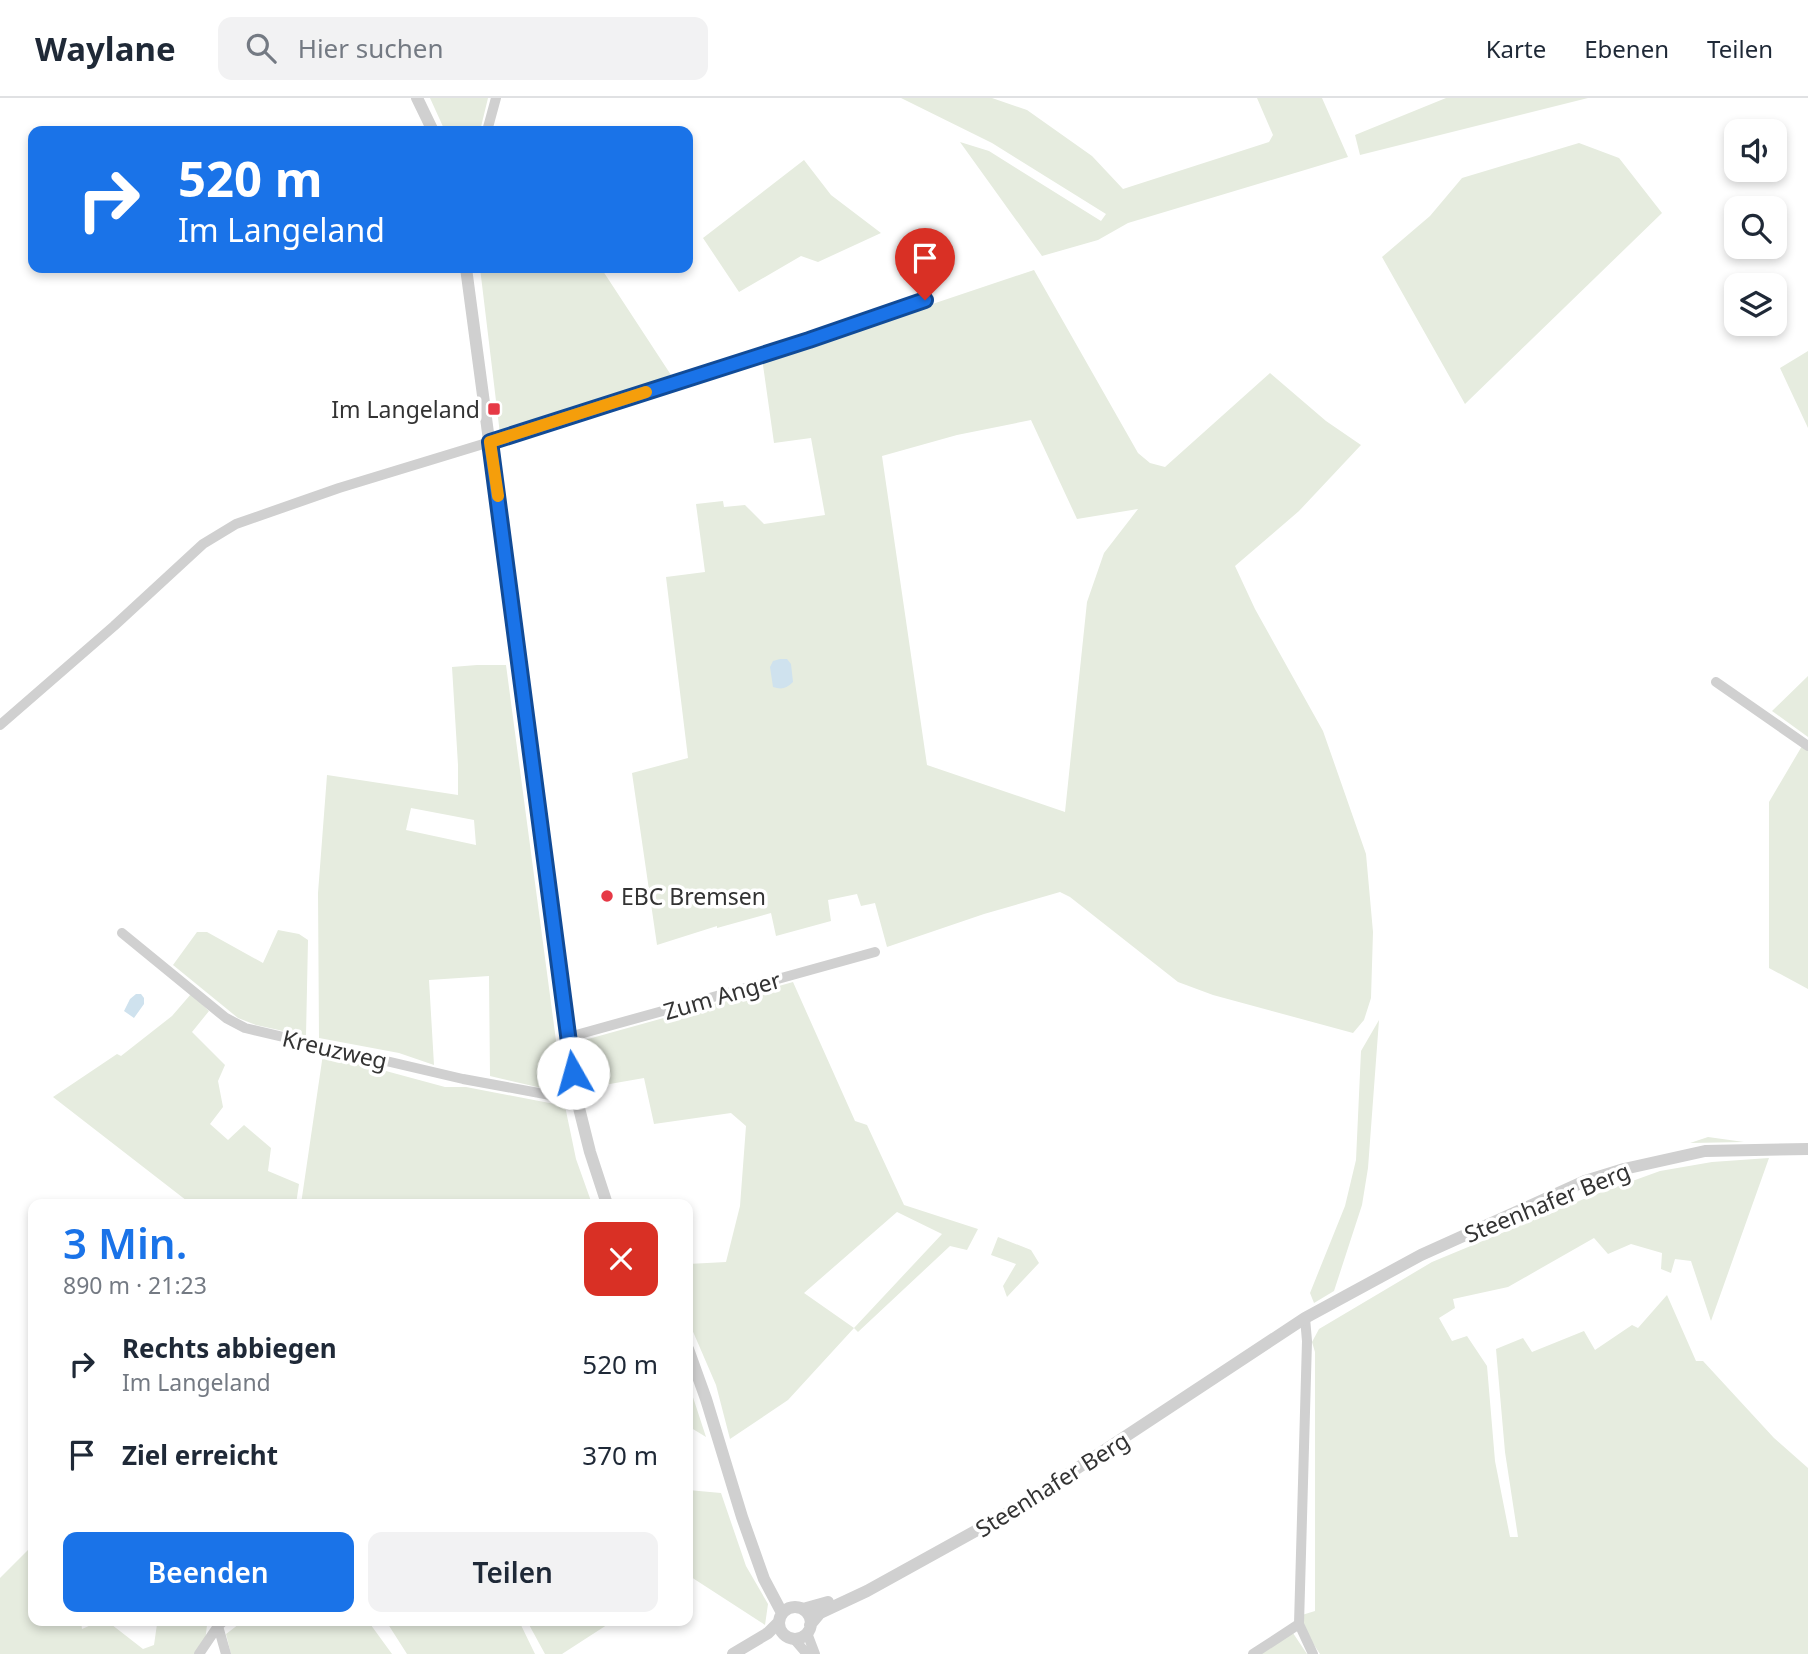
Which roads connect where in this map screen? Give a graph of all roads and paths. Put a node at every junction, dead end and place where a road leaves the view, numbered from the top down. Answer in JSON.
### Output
{"nodes":[{"id":1,"x":417,"y":98,"type":"edge"},
{"id":2,"x":496,"y":98,"type":"edge"},
{"id":3,"x":431,"y":126,"type":"edge"},
{"id":4,"x":488,"y":126,"type":"edge"},
{"id":5,"x":467,"y":273,"type":"edge"},
{"id":6,"x":925,"y":300,"type":"dead end"},
{"id":7,"x":490,"y":442,"type":"junction"},
{"id":8,"x":1716,"y":682,"type":"dead end"},
{"id":9,"x":0,"y":725,"type":"edge"},
{"id":10,"x":1808,"y":746,"type":"edge"},
{"id":11,"x":122,"y":933,"type":"dead end"},
{"id":12,"x":875,"y":952,"type":"dead end"},
{"id":13,"x":569,"y":1037,"type":"junction"},
{"id":14,"x":577,"y":1100,"type":"junction"},
{"id":15,"x":1808,"y":1149,"type":"edge"},
{"id":16,"x":605,"y":1199,"type":"edge"},
{"id":17,"x":1304,"y":1318,"type":"junction"},
{"id":18,"x":693,"y":1363,"type":"edge"},
{"id":19,"x":900,"y":1573,"type":"junction"},
{"id":20,"x":789,"y":1613,"type":"junction"},
{"id":21,"x":1299,"y":1624,"type":"junction"},
{"id":22,"x":220,"y":1626,"type":"edge"},
{"id":23,"x":222,"y":1626,"type":"edge"},
{"id":24,"x":809,"y":1629,"type":"junction"},
{"id":25,"x":789,"y":1637,"type":"junction"},
{"id":26,"x":745,"y":1648,"type":"junction"},
{"id":27,"x":199,"y":1654,"type":"edge"},
{"id":28,"x":226,"y":1654,"type":"edge"},
{"id":29,"x":733,"y":1654,"type":"edge"},
{"id":30,"x":807,"y":1654,"type":"edge"},
{"id":31,"x":815,"y":1654,"type":"edge"},
{"id":32,"x":1253,"y":1654,"type":"edge"},
{"id":33,"x":1313,"y":1654,"type":"edge"}],
"edges":[{"from":1,"to":3,"type":"street"},
{"from":2,"to":4,"type":"street"},
{"from":5,"to":7,"type":"street"},
{"from":6,"to":7,"type":"street"},
{"from":7,"to":9,"type":"street"},
{"from":7,"to":13,"type":"street"},
{"from":8,"to":10,"type":"street"},
{"from":11,"to":14,"type":"street","name":"Kreuzweg"},
{"from":12,"to":13,"type":"street","name":"Zum Anger"},
{"from":13,"to":14,"type":"street"},
{"from":14,"to":16,"type":"street"},
{"from":15,"to":17,"type":"street","name":"Steenhafer Berg"},
{"from":17,"to":19,"type":"street","name":"Steenhafer Berg"},
{"from":17,"to":21,"type":"street"},
{"from":18,"to":20,"type":"street"},
{"from":19,"to":20,"type":"street","name":"Steenhafer Berg"},
{"from":19,"to":24,"type":"street","name":"Steenhafer Berg"},
{"from":20,"to":24,"type":"street"},
{"from":20,"to":25,"type":"street"},
{"from":20,"to":26,"type":"street"},
{"from":21,"to":32,"type":"street"},
{"from":21,"to":33,"type":"street"},
{"from":22,"to":27,"type":"street"},
{"from":23,"to":28,"type":"street"},
{"from":24,"to":25,"type":"street","name":"Steenhafer Berg"},
{"from":24,"to":31,"type":"street"},
{"from":25,"to":26,"type":"street","name":"Steenhafer Berg"},
{"from":25,"to":30,"type":"street"},
{"from":26,"to":29,"type":"street"}]}
